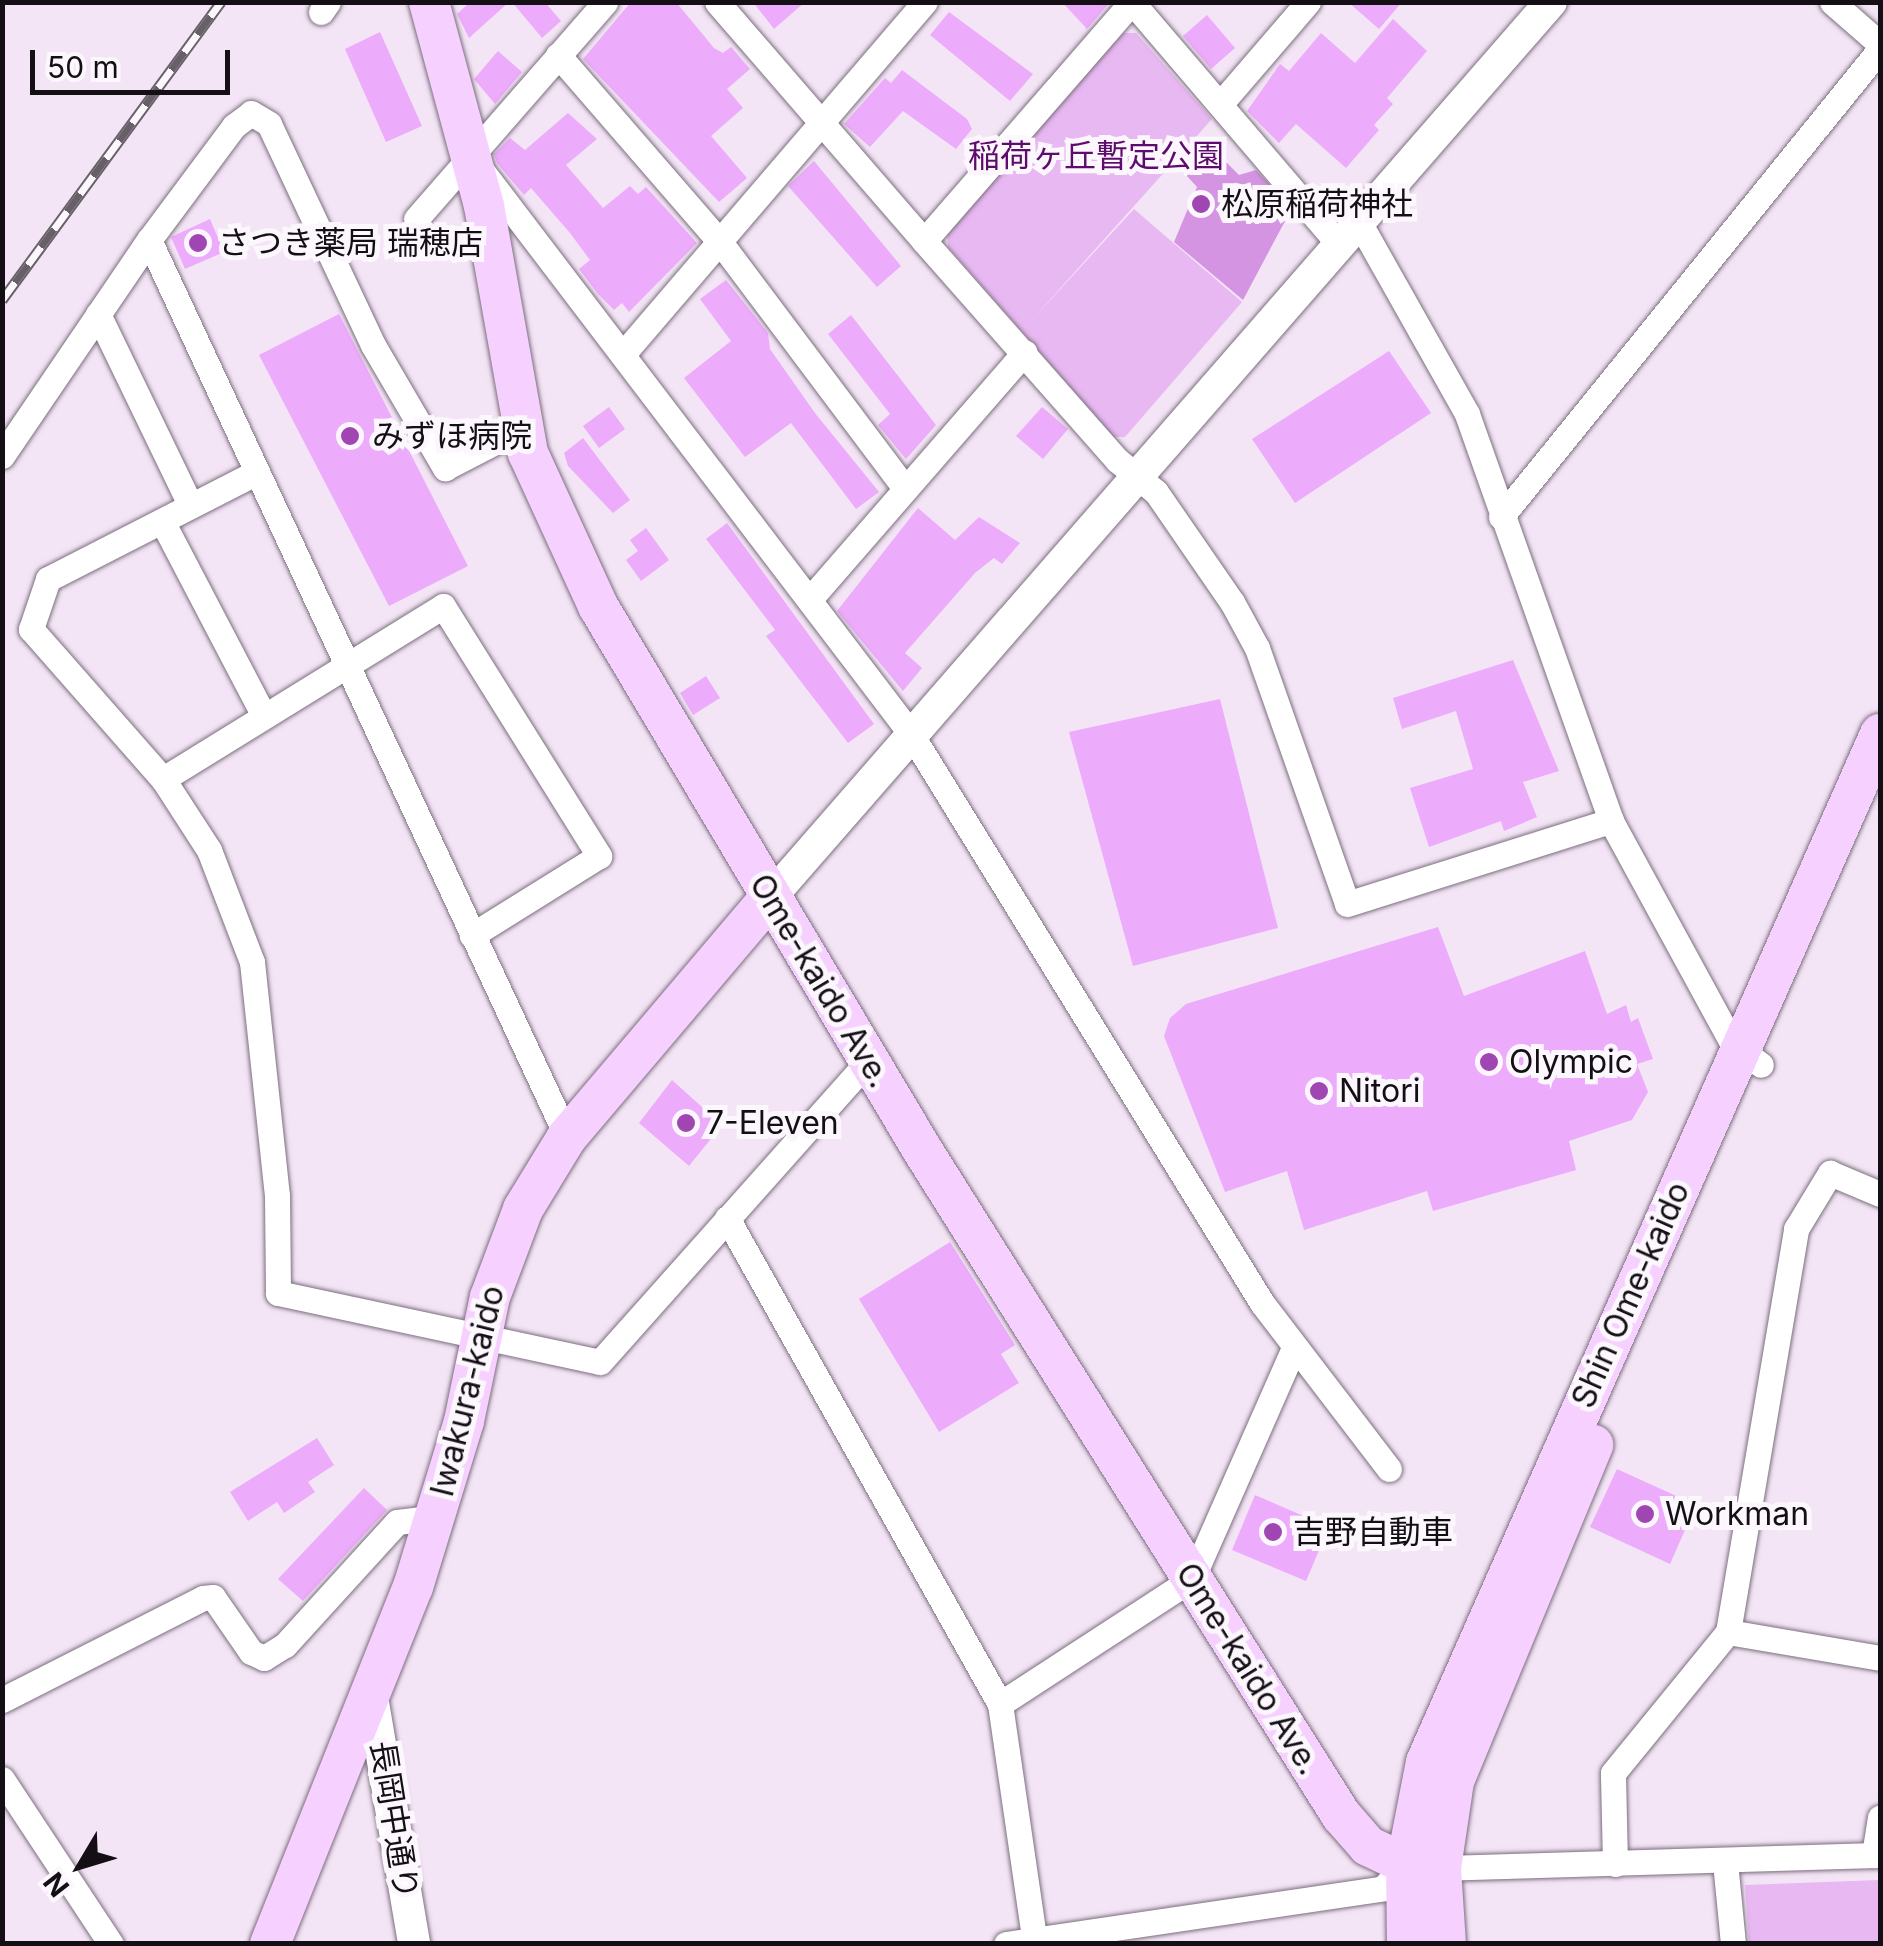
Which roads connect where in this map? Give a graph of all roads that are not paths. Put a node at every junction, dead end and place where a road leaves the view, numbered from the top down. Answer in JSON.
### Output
{"nodes":[{"id":1,"x":430,"y":2,"type":"edge"},
{"id":2,"x":604,"y":2,"type":"edge"},
{"id":3,"x":717,"y":2,"type":"edge"},
{"id":4,"x":1132,"y":2,"type":"edge"},
{"id":5,"x":1308,"y":2,"type":"edge"},
{"id":6,"x":1551,"y":2,"type":"edge"},
{"id":7,"x":1832,"y":2,"type":"edge"},
{"id":8,"x":924,"y":3,"type":"edge"},
{"id":9,"x":1880,"y":47,"type":"edge"},
{"id":10,"x":558,"y":54,"type":"junction"},
{"id":11,"x":1222,"y":102,"type":"junction"},
{"id":12,"x":823,"y":123,"type":"junction"},
{"id":13,"x":472,"y":156,"type":"junction"},
{"id":14,"x":416,"y":219,"type":"dead end"},
{"id":15,"x":1349,"y":233,"type":"junction"},
{"id":16,"x":149,"y":240,"type":"junction"},
{"id":17,"x":924,"y":241,"type":"junction"},
{"id":18,"x":720,"y":242,"type":"junction"},
{"id":19,"x":98,"y":314,"type":"junction"},
{"id":20,"x":1025,"y":352,"type":"junction"},
{"id":21,"x":623,"y":354,"type":"junction"},
{"id":22,"x":522,"y":428,"type":"junction"},
{"id":23,"x":2,"y":456,"type":"edge"},
{"id":24,"x":258,"y":472,"type":"junction"},
{"id":25,"x":1138,"y":477,"type":"junction"},
{"id":26,"x":906,"y":488,"type":"junction"},
{"id":27,"x":190,"y":504,"type":"junction"},
{"id":28,"x":1500,"y":518,"type":"junction"},
{"id":29,"x":162,"y":521,"type":"junction"},
{"id":30,"x":810,"y":599,"type":"junction"},
{"id":31,"x":346,"y":664,"type":"junction"},
{"id":32,"x":264,"y":716,"type":"junction"},
{"id":33,"x":911,"y":734,"type":"junction"},
{"id":34,"x":1877,"y":765,"type":"edge"},
{"id":35,"x":163,"y":779,"type":"junction"},
{"id":36,"x":1610,"y":821,"type":"junction"},
{"id":37,"x":769,"y":899,"type":"junction"},
{"id":38,"x":472,"y":935,"type":"junction"},
{"id":39,"x":1750,"y":1057,"type":"junction"},
{"id":40,"x":868,"y":1061,"type":"junction"},
{"id":41,"x":567,"y":1137,"type":"junction"},
{"id":42,"x":1880,"y":1194,"type":"edge"},
{"id":43,"x":727,"y":1218,"type":"junction"},
{"id":44,"x":481,"y":1336,"type":"junction"},
{"id":45,"x":1293,"y":1350,"type":"junction"},
{"id":46,"x":1389,"y":1469,"type":"dead end"},
{"id":47,"x":436,"y":1518,"type":"junction"},
{"id":48,"x":1192,"y":1579,"type":"junction"},
{"id":49,"x":1728,"y":1632,"type":"junction"},
{"id":50,"x":1880,"y":1658,"type":"edge"},
{"id":51,"x":372,"y":1698,"type":"junction"},
{"id":52,"x":2,"y":1700,"type":"edge"},
{"id":53,"x":1000,"y":1704,"type":"junction"},
{"id":54,"x":2,"y":1780,"type":"edge"},
{"id":55,"x":1880,"y":1817,"type":"edge"},
{"id":56,"x":1877,"y":1855,"type":"edge"},
{"id":57,"x":1725,"y":1862,"type":"junction"},
{"id":58,"x":1615,"y":1864,"type":"junction"},
{"id":59,"x":1424,"y":1866,"type":"junction"},
{"id":60,"x":1034,"y":1941,"type":"edge"},
{"id":61,"x":111,"y":1944,"type":"edge"},
{"id":62,"x":270,"y":1944,"type":"edge"},
{"id":63,"x":414,"y":1944,"type":"edge"},
{"id":64,"x":1006,"y":1944,"type":"edge"},
{"id":65,"x":1407,"y":1944,"type":"edge"},
{"id":66,"x":1446,"y":1944,"type":"edge"},
{"id":67,"x":1733,"y":1944,"type":"edge"}],
"edges":[{"from":1,"to":13,"type":"main road","name":"Ome-kaido Ave."},
{"from":2,"to":10,"type":"street"},
{"from":3,"to":12,"type":"street"},
{"from":4,"to":11,"type":"street"},
{"from":4,"to":17,"type":"street"},
{"from":5,"to":11,"type":"street"},
{"from":6,"to":15,"type":"street"},
{"from":7,"to":9,"type":"street"},
{"from":8,"to":12,"type":"street"},
{"from":9,"to":28,"type":"street"},
{"from":10,"to":13,"type":"street"},
{"from":10,"to":18,"type":"street"},
{"from":11,"to":15,"type":"street"},
{"from":12,"to":17,"type":"street"},
{"from":12,"to":18,"type":"street"},
{"from":13,"to":14,"type":"street"},
{"from":13,"to":21,"type":"street"},
{"from":13,"to":22,"type":"main road","name":"Ome-kaido Ave."},
{"from":15,"to":25,"type":"street"},
{"from":15,"to":28,"type":"street"},
{"from":16,"to":19,"type":"street"},
{"from":16,"to":22,"type":"street"},
{"from":16,"to":24,"type":"street"},
{"from":17,"to":20,"type":"street"},
{"from":18,"to":21,"type":"street"},
{"from":18,"to":26,"type":"street"},
{"from":19,"to":23,"type":"street"},
{"from":19,"to":27,"type":"street"},
{"from":20,"to":25,"type":"street"},
{"from":20,"to":26,"type":"street"},
{"from":21,"to":30,"type":"street"},
{"from":22,"to":37,"type":"main road","name":"Ome-kaido Ave."},
{"from":24,"to":27,"type":"street"},
{"from":24,"to":31,"type":"street"},
{"from":25,"to":33,"type":"street"},
{"from":25,"to":36,"type":"street"},
{"from":26,"to":30,"type":"street"},
{"from":27,"to":29,"type":"street"},
{"from":28,"to":36,"type":"street"},
{"from":29,"to":32,"type":"street"},
{"from":29,"to":35,"type":"street"},
{"from":30,"to":33,"type":"street"},
{"from":31,"to":32,"type":"street"},
{"from":31,"to":38,"type":"street"},
{"from":31,"to":38,"type":"street"},
{"from":32,"to":35,"type":"street"},
{"from":33,"to":37,"type":"street"},
{"from":33,"to":45,"type":"street"},
{"from":34,"to":39,"type":"main road","name":"Shin Ome-kaido"},
{"from":35,"to":44,"type":"street"},
{"from":36,"to":39,"type":"street"},
{"from":37,"to":40,"type":"main road","name":"Ome-kaido Ave."},
{"from":37,"to":41,"type":"main road","name":"Iwakura-kaido"},
{"from":38,"to":41,"type":"street"},
{"from":39,"to":59,"type":"main road","name":"Shin Ome-kaido"},
{"from":40,"to":43,"type":"street"},
{"from":40,"to":48,"type":"main road","name":"Ome-kaido Ave."},
{"from":41,"to":44,"type":"main road","name":"Iwakura-kaido"},
{"from":42,"to":49,"type":"street"},
{"from":43,"to":44,"type":"street"},
{"from":43,"to":53,"type":"street"},
{"from":44,"to":47,"type":"main road","name":"Iwakura-kaido"},
{"from":45,"to":46,"type":"street"},
{"from":45,"to":48,"type":"street"},
{"from":47,"to":51,"type":"main road","name":"Iwakura-kaido"},
{"from":47,"to":52,"type":"street"},
{"from":48,"to":53,"type":"street"},
{"from":48,"to":59,"type":"main road","name":"Ome-kaido Ave."},
{"from":49,"to":50,"type":"street"},
{"from":49,"to":58,"type":"street"},
{"from":51,"to":62,"type":"main road","name":"Iwakura-kaido"},
{"from":51,"to":63,"type":"street","name":"長岡中通り"},
{"from":53,"to":60,"type":"street"},
{"from":54,"to":61,"type":"street"},
{"from":55,"to":56,"type":"street"},
{"from":56,"to":57,"type":"street"},
{"from":57,"to":58,"type":"street"},
{"from":57,"to":67,"type":"street"},
{"from":58,"to":59,"type":"street"},
{"from":59,"to":60,"type":"street"},
{"from":59,"to":65,"type":"main road"},
{"from":59,"to":66,"type":"main road"},
{"from":60,"to":64,"type":"street"}]}
